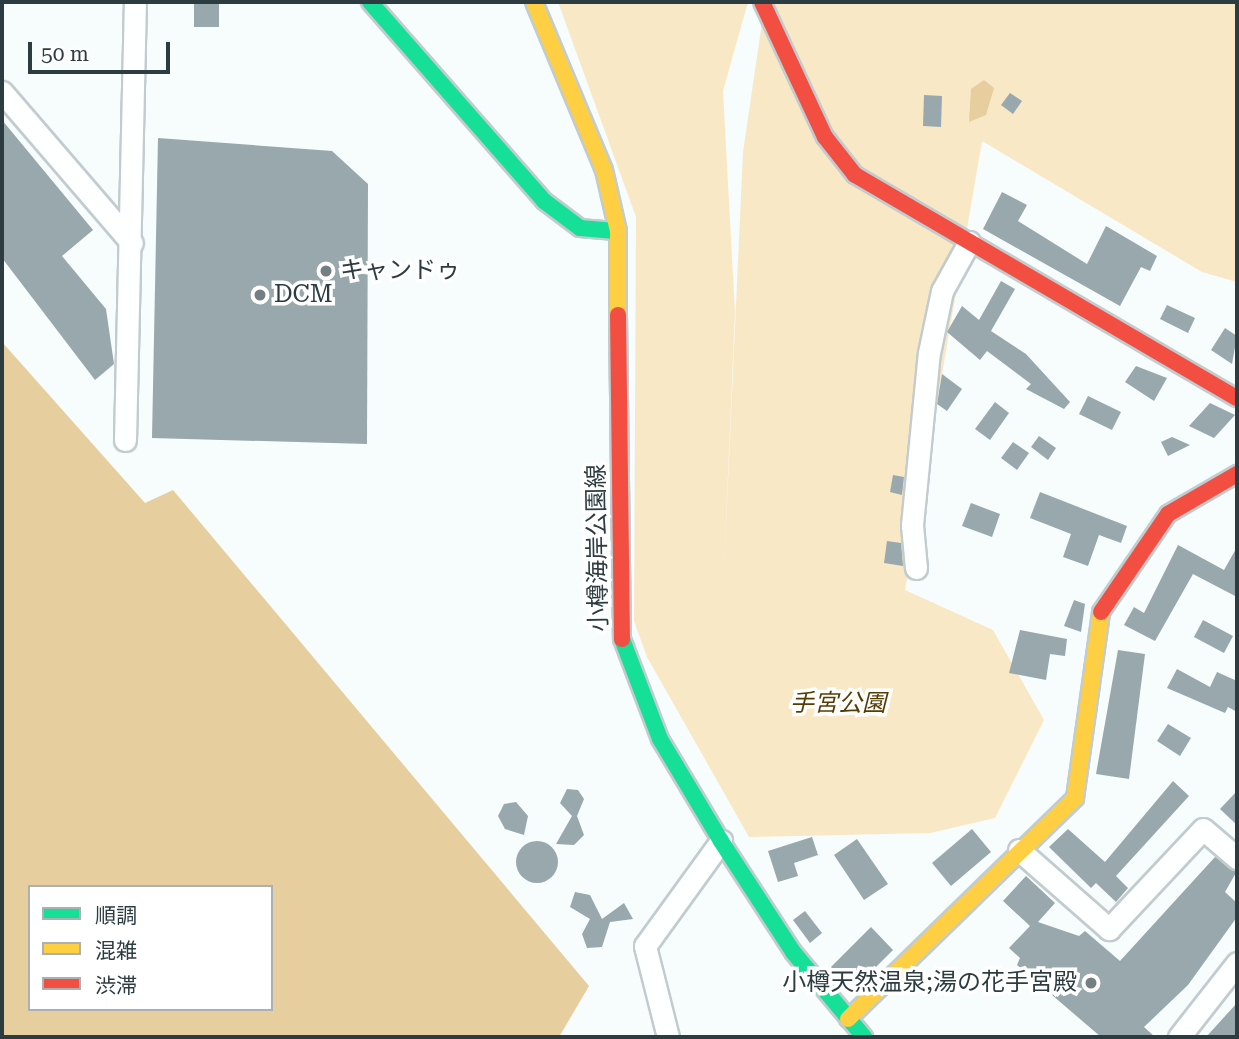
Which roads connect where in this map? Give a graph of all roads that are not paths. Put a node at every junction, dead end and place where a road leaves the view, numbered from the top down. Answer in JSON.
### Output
{"nodes":[{"id":1,"x":135,"y":2,"type":"edge"},
{"id":2,"x":370,"y":2,"type":"edge"},
{"id":3,"x":534,"y":2,"type":"edge"},
{"id":4,"x":762,"y":2,"type":"edge"},
{"id":5,"x":2,"y":92,"type":"edge"},
{"id":6,"x":618,"y":232,"type":"junction"},
{"id":7,"x":969,"y":242,"type":"junction"},
{"id":8,"x":132,"y":243,"type":"junction"},
{"id":9,"x":1237,"y":398,"type":"edge"},
{"id":10,"x":125,"y":440,"type":"dead end"},
{"id":11,"x":1237,"y":474,"type":"edge"},
{"id":12,"x":916,"y":568,"type":"dead end"},
{"id":13,"x":721,"y":841,"type":"junction"},
{"id":14,"x":1019,"y":850,"type":"junction"},
{"id":15,"x":1237,"y":858,"type":"edge"},
{"id":16,"x":1237,"y":963,"type":"edge"},
{"id":17,"x":848,"y":1019,"type":"junction"},
{"id":18,"x":668,"y":1037,"type":"edge"},
{"id":19,"x":864,"y":1037,"type":"edge"},
{"id":20,"x":1179,"y":1037,"type":"edge"}],
"edges":[{"from":1,"to":8,"type":"street"},
{"from":2,"to":6,"type":"street"},
{"from":3,"to":6,"type":"street","name":"小樽海岸公園線"},
{"from":4,"to":7,"type":"street"},
{"from":5,"to":8,"type":"street"},
{"from":6,"to":13,"type":"street","name":"小樽海岸公園線"},
{"from":7,"to":9,"type":"street"},
{"from":7,"to":12,"type":"street"},
{"from":8,"to":10,"type":"street"},
{"from":11,"to":14,"type":"street"},
{"from":13,"to":17,"type":"street","name":"小樽海岸公園線"},
{"from":13,"to":18,"type":"street"},
{"from":14,"to":15,"type":"street"},
{"from":14,"to":17,"type":"street"},
{"from":16,"to":20,"type":"street"},
{"from":17,"to":19,"type":"street","name":"小樽海岸公園線"}]}
